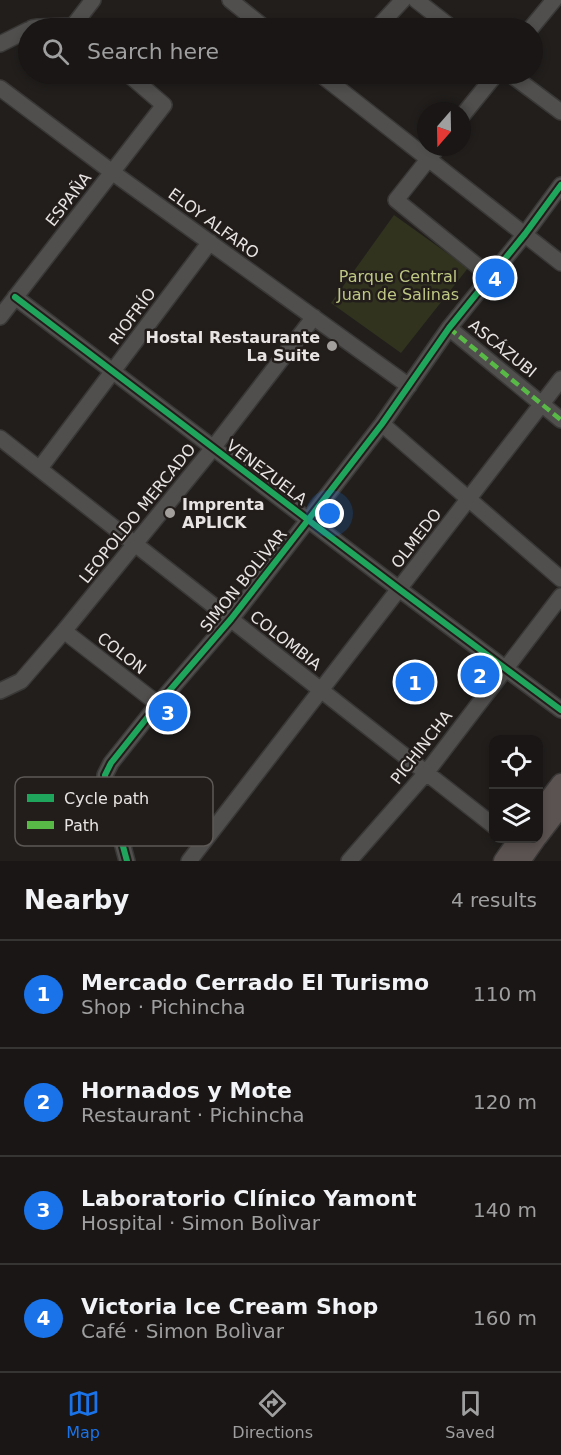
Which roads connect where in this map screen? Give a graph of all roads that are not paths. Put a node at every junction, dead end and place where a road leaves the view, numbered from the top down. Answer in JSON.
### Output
{"nodes":[{"id":1,"x":93,"y":0,"type":"edge"},
{"id":2,"x":230,"y":0,"type":"edge"},
{"id":3,"x":403,"y":0,"type":"edge"},
{"id":4,"x":416,"y":0,"type":"edge"},
{"id":5,"x":554,"y":0,"type":"edge"},
{"id":6,"x":81,"y":18,"type":"edge"},
{"id":7,"x":252,"y":18,"type":"edge"},
{"id":8,"x":386,"y":18,"type":"edge"},
{"id":9,"x":439,"y":18,"type":"edge"},
{"id":10,"x":539,"y":18,"type":"edge"},
{"id":11,"x":18,"y":35,"type":"edge"},
{"id":12,"x":0,"y":44,"type":"edge"},
{"id":13,"x":140,"y":84,"type":"edge"},
{"id":14,"x":339,"y":84,"type":"edge"},
{"id":15,"x":488,"y":84,"type":"edge"},
{"id":16,"x":523,"y":84,"type":"edge"},
{"id":17,"x":0,"y":88,"type":"edge"},
{"id":18,"x":471,"y":105,"type":"edge"},
{"id":19,"x":561,"y":112,"type":"edge"},
{"id":20,"x":417,"y":141,"type":"edge"},
{"id":21,"x":431,"y":156,"type":"edge"},
{"id":22,"x":436,"y":156,"type":"edge"},
{"id":23,"x":112,"y":172,"type":"junction"},
{"id":24,"x":561,"y":185,"type":"edge"},
{"id":25,"x":525,"y":234,"type":"junction"},
{"id":26,"x":210,"y":242,"type":"junction"},
{"id":27,"x":561,"y":263,"type":"edge"},
{"id":28,"x":490,"y":277,"type":"junction"},
{"id":29,"x":15,"y":297,"type":"junction"},
{"id":30,"x":0,"y":317,"type":"edge"},
{"id":31,"x":314,"y":317,"type":"junction"},
{"id":32,"x":449,"y":328,"type":"junction"},
{"id":33,"x":113,"y":372,"type":"junction"},
{"id":34,"x":561,"y":379,"type":"edge"},
{"id":35,"x":409,"y":386,"type":"junction"},
{"id":36,"x":542,"y":403,"type":"junction"},
{"id":37,"x":561,"y":420,"type":"edge"},
{"id":38,"x":382,"y":424,"type":"junction"},
{"id":39,"x":0,"y":438,"type":"edge"},
{"id":40,"x":213,"y":448,"type":"junction"},
{"id":41,"x":40,"y":468,"type":"junction"},
{"id":42,"x":470,"y":498,"type":"junction"},
{"id":43,"x":308,"y":520,"type":"junction"},
{"id":44,"x":135,"y":544,"type":"junction"},
{"id":45,"x":561,"y":579,"type":"edge"},
{"id":46,"x":399,"y":589,"type":"junction"},
{"id":47,"x":561,"y":596,"type":"edge"},
{"id":48,"x":231,"y":619,"type":"junction"},
{"id":49,"x":64,"y":632,"type":"junction"},
{"id":50,"x":504,"y":668,"type":"junction"},
{"id":51,"x":321,"y":690,"type":"junction"},
{"id":52,"x":0,"y":691,"type":"edge"},
{"id":53,"x":158,"y":704,"type":"junction"},
{"id":54,"x":561,"y":710,"type":"edge"},
{"id":55,"x":426,"y":773,"type":"junction"},
{"id":56,"x":105,"y":777,"type":"edge"},
{"id":57,"x":561,"y":783,"type":"edge"},
{"id":58,"x":543,"y":806,"type":"edge"},
{"id":59,"x":561,"y":807,"type":"edge"},
{"id":60,"x":489,"y":822,"type":"edge"},
{"id":61,"x":213,"y":830,"type":"edge"},
{"id":62,"x":543,"y":831,"type":"edge"},
{"id":63,"x":512,"y":843,"type":"edge"},
{"id":64,"x":534,"y":843,"type":"edge"},
{"id":65,"x":123,"y":846,"type":"edge"},
{"id":66,"x":201,"y":846,"type":"edge"},
{"id":67,"x":127,"y":861,"type":"edge"},
{"id":68,"x":189,"y":861,"type":"edge"},
{"id":69,"x":349,"y":861,"type":"edge"},
{"id":70,"x":503,"y":861,"type":"edge"},
{"id":71,"x":521,"y":861,"type":"edge"}],
"edges":[{"from":1,"to":6,"type":"street"},
{"from":2,"to":7,"type":"street"},
{"from":3,"to":8,"type":"street"},
{"from":4,"to":9,"type":"street"},
{"from":5,"to":10,"type":"street"},
{"from":11,"to":12,"type":"street"},
{"from":13,"to":23,"type":"street","name":"ESPAÑA"},
{"from":14,"to":20,"type":"street"},
{"from":15,"to":18,"type":"street"},
{"from":16,"to":19,"type":"street"},
{"from":17,"to":23,"type":"street","name":"ELOY ALFARO"},
{"from":21,"to":28,"type":"street"},
{"from":22,"to":25,"type":"street"},
{"from":23,"to":26,"type":"street","name":"ELOY ALFARO"},
{"from":23,"to":29,"type":"street","name":"ESPAÑA"},
{"from":24,"to":25,"type":"street","name":"SIMON BOLÌVAR"},
{"from":25,"to":27,"type":"street"},
{"from":25,"to":28,"type":"street","name":"SIMON BOLÌVAR"},
{"from":26,"to":31,"type":"street","name":"ELOY ALFARO"},
{"from":26,"to":33,"type":"street","name":"RIOFRÍO"},
{"from":28,"to":32,"type":"street","name":"SIMON BOLÌVAR"},
{"from":29,"to":30,"type":"street","name":"ESPAÑA"},
{"from":29,"to":33,"type":"street","name":"VENEZUELA"},
{"from":31,"to":35,"type":"street","name":"ELOY ALFARO"},
{"from":31,"to":40,"type":"street","name":"LEOPOLDO MERCADO"},
{"from":32,"to":35,"type":"street","name":"SIMON BOLÌVAR"},
{"from":32,"to":36,"type":"street","name":"ASCÁZUBI"},
{"from":33,"to":40,"type":"street","name":"VENEZUELA"},
{"from":33,"to":41,"type":"street","name":"RIOFRÍO"},
{"from":34,"to":36,"type":"street","name":"OLMEDO"},
{"from":35,"to":38,"type":"street","name":"SIMON BOLÌVAR"},
{"from":36,"to":37,"type":"street","name":"ASCÁZUBI"},
{"from":36,"to":42,"type":"street","name":"OLMEDO"},
{"from":38,"to":42,"type":"street"},
{"from":38,"to":43,"type":"street","name":"SIMON BOLÌVAR"},
{"from":39,"to":41,"type":"street","name":"COLOMBIA"},
{"from":40,"to":43,"type":"street","name":"VENEZUELA"},
{"from":40,"to":44,"type":"street","name":"LEOPOLDO MERCADO"},
{"from":41,"to":44,"type":"street","name":"COLOMBIA"},
{"from":42,"to":45,"type":"street"},
{"from":42,"to":46,"type":"street","name":"OLMEDO"},
{"from":43,"to":46,"type":"street","name":"VENEZUELA"},
{"from":43,"to":48,"type":"street","name":"SIMON BOLÌVAR"},
{"from":44,"to":48,"type":"street","name":"COLOMBIA"},
{"from":44,"to":49,"type":"street","name":"LEOPOLDO MERCADO"},
{"from":46,"to":50,"type":"street","name":"VENEZUELA"},
{"from":46,"to":51,"type":"street","name":"OLMEDO"},
{"from":47,"to":50,"type":"street","name":"PICHINCHA"},
{"from":48,"to":51,"type":"street","name":"COLOMBIA"},
{"from":48,"to":53,"type":"street","name":"SIMON BOLÌVAR"},
{"from":49,"to":52,"type":"street","name":"LEOPOLDO MERCADO"},
{"from":49,"to":53,"type":"street","name":"COLON"},
{"from":50,"to":54,"type":"street","name":"VENEZUELA"},
{"from":50,"to":55,"type":"street","name":"PICHINCHA"},
{"from":51,"to":55,"type":"street","name":"COLOMBIA"},
{"from":51,"to":61,"type":"street","name":"OLMEDO"},
{"from":53,"to":56,"type":"street","name":"SIMON BOLÌVAR"},
{"from":55,"to":60,"type":"street","name":"COLOMBIA"},
{"from":55,"to":69,"type":"street","name":"PICHINCHA"},
{"from":57,"to":58,"type":"main road"},
{"from":59,"to":62,"type":"main road"},
{"from":63,"to":70,"type":"main road"},
{"from":64,"to":71,"type":"main road"},
{"from":65,"to":67,"type":"street","name":"SIMON BOLÌVAR"},
{"from":66,"to":68,"type":"street","name":"OLMEDO"}]}
